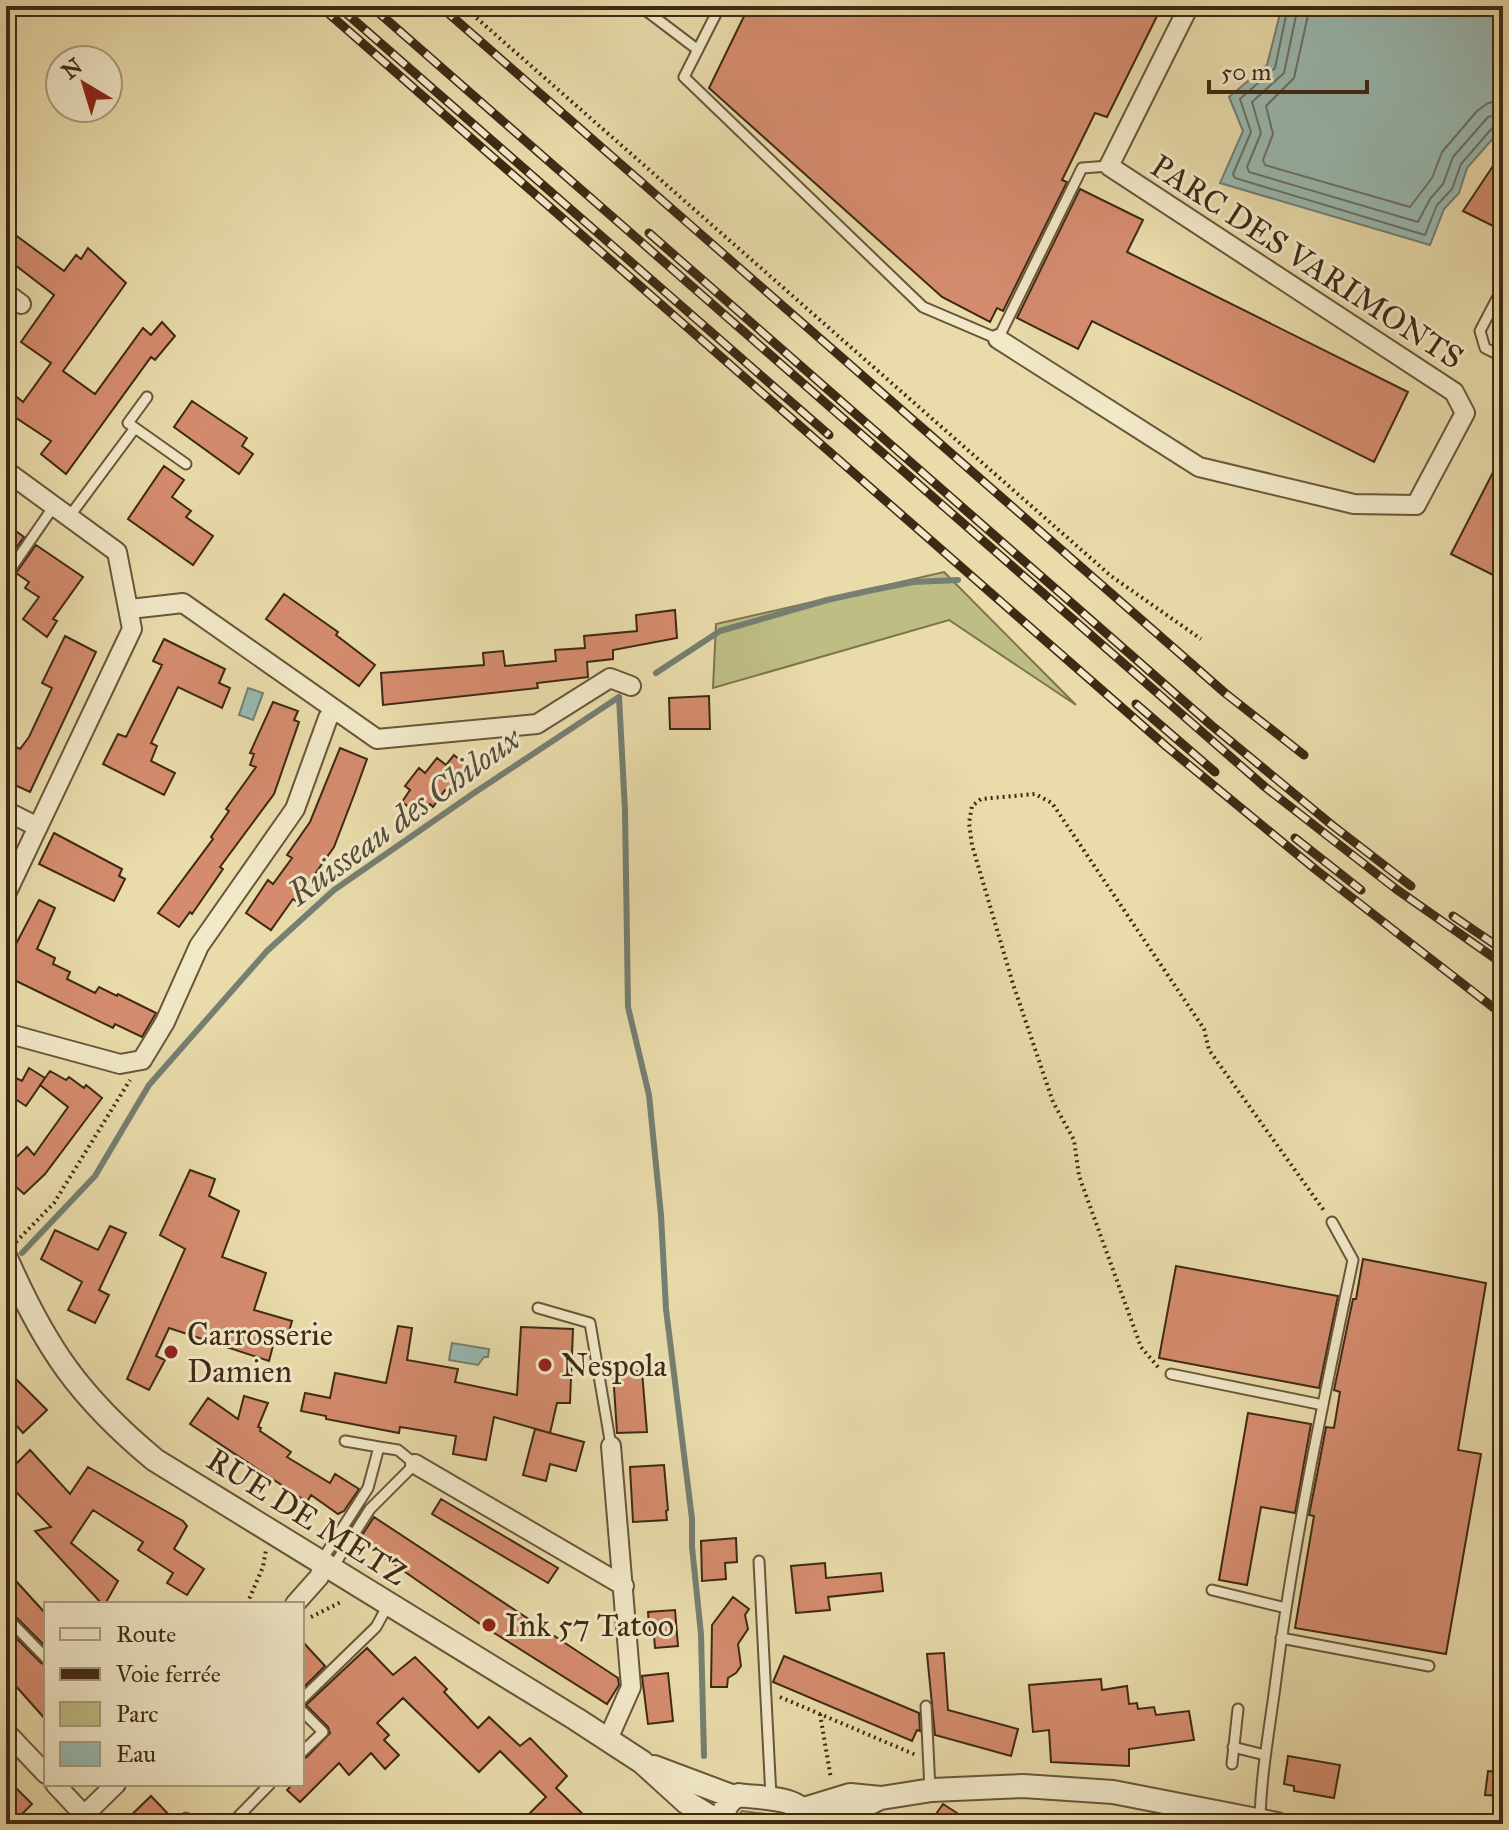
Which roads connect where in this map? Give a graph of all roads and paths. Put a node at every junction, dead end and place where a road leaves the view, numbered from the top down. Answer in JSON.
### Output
{"nodes":[{"id":1,"x":463,"y":6,"type":"edge"},
{"id":2,"x":640,"y":6,"type":"edge"},
{"id":3,"x":720,"y":6,"type":"edge"},
{"id":4,"x":1189,"y":6,"type":"edge"},
{"id":5,"x":698,"y":50,"type":"junction"},
{"id":6,"x":1109,"y":166,"type":"junction"},
{"id":7,"x":1503,"y":287,"type":"edge"},
{"id":8,"x":998,"y":339,"type":"junction"},
{"id":9,"x":1503,"y":357,"type":"edge"},
{"id":10,"x":147,"y":397,"type":"dead end"},
{"id":11,"x":135,"y":428,"type":"junction"},
{"id":12,"x":186,"y":464,"type":"dead end"},
{"id":13,"x":6,"y":471,"type":"edge"},
{"id":14,"x":62,"y":511,"type":"junction"},
{"id":15,"x":12,"y":567,"type":"dead end"},
{"id":16,"x":130,"y":609,"type":"junction"},
{"id":17,"x":1201,"y":639,"type":"dead end"},
{"id":18,"x":631,"y":686,"type":"dead end"},
{"id":19,"x":334,"y":711,"type":"junction"},
{"id":20,"x":6,"y":811,"type":"edge"},
{"id":21,"x":38,"y":827,"type":"junction"},
{"id":22,"x":6,"y":894,"type":"edge"},
{"id":23,"x":6,"y":1033,"type":"edge"},
{"id":24,"x":142,"y":1060,"type":"junction"},
{"id":25,"x":1332,"y":1222,"type":"joint"},
{"id":26,"x":11,"y":1250,"type":"edge"},
{"id":27,"x":538,"y":1308,"type":"dead end"},
{"id":28,"x":1171,"y":1374,"type":"joint"},
{"id":29,"x":1323,"y":1405,"type":"junction"},
{"id":30,"x":345,"y":1441,"type":"dead end"},
{"id":31,"x":611,"y":1446,"type":"joint"},
{"id":32,"x":379,"y":1447,"type":"junction"},
{"id":33,"x":415,"y":1464,"type":"junction"},
{"id":34,"x":268,"y":1532,"type":"junction"},
{"id":35,"x":759,"y":1561,"type":"dead end"},
{"id":36,"x":325,"y":1566,"type":"junction"},
{"id":37,"x":624,"y":1586,"type":"junction"},
{"id":38,"x":364,"y":1590,"type":"junction"},
{"id":39,"x":1212,"y":1590,"type":"dead end"},
{"id":40,"x":248,"y":1602,"type":"edge"},
{"id":41,"x":297,"y":1602,"type":"edge"},
{"id":42,"x":388,"y":1605,"type":"junction"},
{"id":43,"x":1286,"y":1608,"type":"junction"},
{"id":44,"x":6,"y":1617,"type":"edge"},
{"id":45,"x":304,"y":1620,"type":"edge"},
{"id":46,"x":1281,"y":1638,"type":"junction"},
{"id":47,"x":44,"y":1656,"type":"edge"},
{"id":48,"x":1429,"y":1666,"type":"dead end"},
{"id":49,"x":304,"y":1697,"type":"edge"},
{"id":50,"x":766,"y":1697,"type":"junction"},
{"id":51,"x":926,"y":1706,"type":"dead end"},
{"id":52,"x":1238,"y":1709,"type":"dead end"},
{"id":53,"x":304,"y":1713,"type":"edge"},
{"id":54,"x":820,"y":1714,"type":"junction"},
{"id":55,"x":6,"y":1732,"type":"edge"},
{"id":56,"x":608,"y":1739,"type":"junction"},
{"id":57,"x":1233,"y":1747,"type":"junction"},
{"id":58,"x":304,"y":1750,"type":"edge"},
{"id":59,"x":1265,"y":1755,"type":"junction"},
{"id":60,"x":927,"y":1759,"type":"junction"},
{"id":61,"x":642,"y":1762,"type":"junction"},
{"id":62,"x":1232,"y":1764,"type":"dead end"},
{"id":63,"x":44,"y":1772,"type":"edge"},
{"id":64,"x":56,"y":1786,"type":"edge"},
{"id":65,"x":114,"y":1786,"type":"edge"},
{"id":66,"x":268,"y":1786,"type":"edge"},
{"id":67,"x":930,"y":1790,"type":"junction"},
{"id":68,"x":734,"y":1797,"type":"junction"},
{"id":69,"x":881,"y":1798,"type":"junction"},
{"id":70,"x":771,"y":1800,"type":"junction"},
{"id":71,"x":835,"y":1800,"type":"junction"},
{"id":72,"x":808,"y":1817,"type":"edge"},
{"id":73,"x":80,"y":1819,"type":"edge"},
{"id":74,"x":1268,"y":1822,"type":"edge"},
{"id":75,"x":231,"y":1824,"type":"edge"},
{"id":76,"x":722,"y":1824,"type":"edge"},
{"id":77,"x":828,"y":1824,"type":"edge"}],
"edges":[{"from":1,"to":17,"type":"path"},
{"from":2,"to":5,"type":"lane"},
{"from":3,"to":5,"type":"lane"},
{"from":4,"to":6,"type":"street","name":"PARC DES VARIMONTS"},
{"from":5,"to":8,"type":"lane"},
{"from":6,"to":8,"type":"lane"},
{"from":6,"to":8,"type":"street","name":"PARC DES VARIMONTS"},
{"from":7,"to":9,"type":"lane"},
{"from":10,"to":11,"type":"lane"},
{"from":11,"to":12,"type":"lane"},
{"from":11,"to":14,"type":"lane"},
{"from":13,"to":14,"type":"street"},
{"from":14,"to":15,"type":"lane"},
{"from":14,"to":16,"type":"street"},
{"from":16,"to":19,"type":"street"},
{"from":16,"to":21,"type":"street"},
{"from":18,"to":19,"type":"street"},
{"from":19,"to":24,"type":"street"},
{"from":20,"to":21,"type":"street"},
{"from":21,"to":22,"type":"street"},
{"from":23,"to":24,"type":"street"},
{"from":24,"to":26,"type":"path"},
{"from":25,"to":28,"type":"path"},
{"from":25,"to":29,"type":"lane"},
{"from":26,"to":34,"type":"street","name":"RUE DE METZ"},
{"from":27,"to":31,"type":"lane"},
{"from":28,"to":29,"type":"lane"},
{"from":29,"to":43,"type":"lane"},
{"from":30,"to":32,"type":"lane"},
{"from":31,"to":37,"type":"street"},
{"from":32,"to":33,"type":"lane"},
{"from":32,"to":36,"type":"lane"},
{"from":33,"to":36,"type":"lane"},
{"from":33,"to":37,"type":"street"},
{"from":34,"to":36,"type":"street","name":"RUE DE METZ"},
{"from":34,"to":40,"type":"path"},
{"from":35,"to":50,"type":"lane"},
{"from":36,"to":38,"type":"street","name":"RUE DE METZ"},
{"from":36,"to":41,"type":"street"},
{"from":37,"to":56,"type":"street"},
{"from":38,"to":42,"type":"street","name":"RUE DE METZ"},
{"from":38,"to":45,"type":"path"},
{"from":39,"to":43,"type":"lane"},
{"from":42,"to":49,"type":"lane"},
{"from":42,"to":56,"type":"street","name":"RUE DE METZ"},
{"from":43,"to":46,"type":"lane"},
{"from":44,"to":47,"type":"lane"},
{"from":46,"to":48,"type":"lane"},
{"from":46,"to":59,"type":"lane"},
{"from":50,"to":54,"type":"path"},
{"from":50,"to":70,"type":"lane"},
{"from":51,"to":60,"type":"lane"},
{"from":52,"to":57,"type":"lane"},
{"from":53,"to":58,"type":"lane"},
{"from":54,"to":60,"type":"path"},
{"from":54,"to":71,"type":"path"},
{"from":55,"to":63,"type":"street"},
{"from":56,"to":61,"type":"street","name":"RUE DE METZ"},
{"from":57,"to":59,"type":"lane"},
{"from":57,"to":62,"type":"lane"},
{"from":59,"to":74,"type":"lane"},
{"from":60,"to":67,"type":"lane"},
{"from":61,"to":68,"type":"street","name":"RUE DE METZ"},
{"from":61,"to":76,"type":"street","name":"RUE DE METZ"},
{"from":64,"to":73,"type":"street"},
{"from":65,"to":73,"type":"street"},
{"from":66,"to":75,"type":"lane"},
{"from":67,"to":69,"type":"street"},
{"from":67,"to":74,"type":"street"},
{"from":68,"to":70,"type":"street","name":"RUE DE METZ"},
{"from":68,"to":76,"type":"street"},
{"from":69,"to":71,"type":"street"},
{"from":69,"to":77,"type":"street"},
{"from":70,"to":72,"type":"street","name":"RUE DE METZ"},
{"from":71,"to":72,"type":"street"}]}
